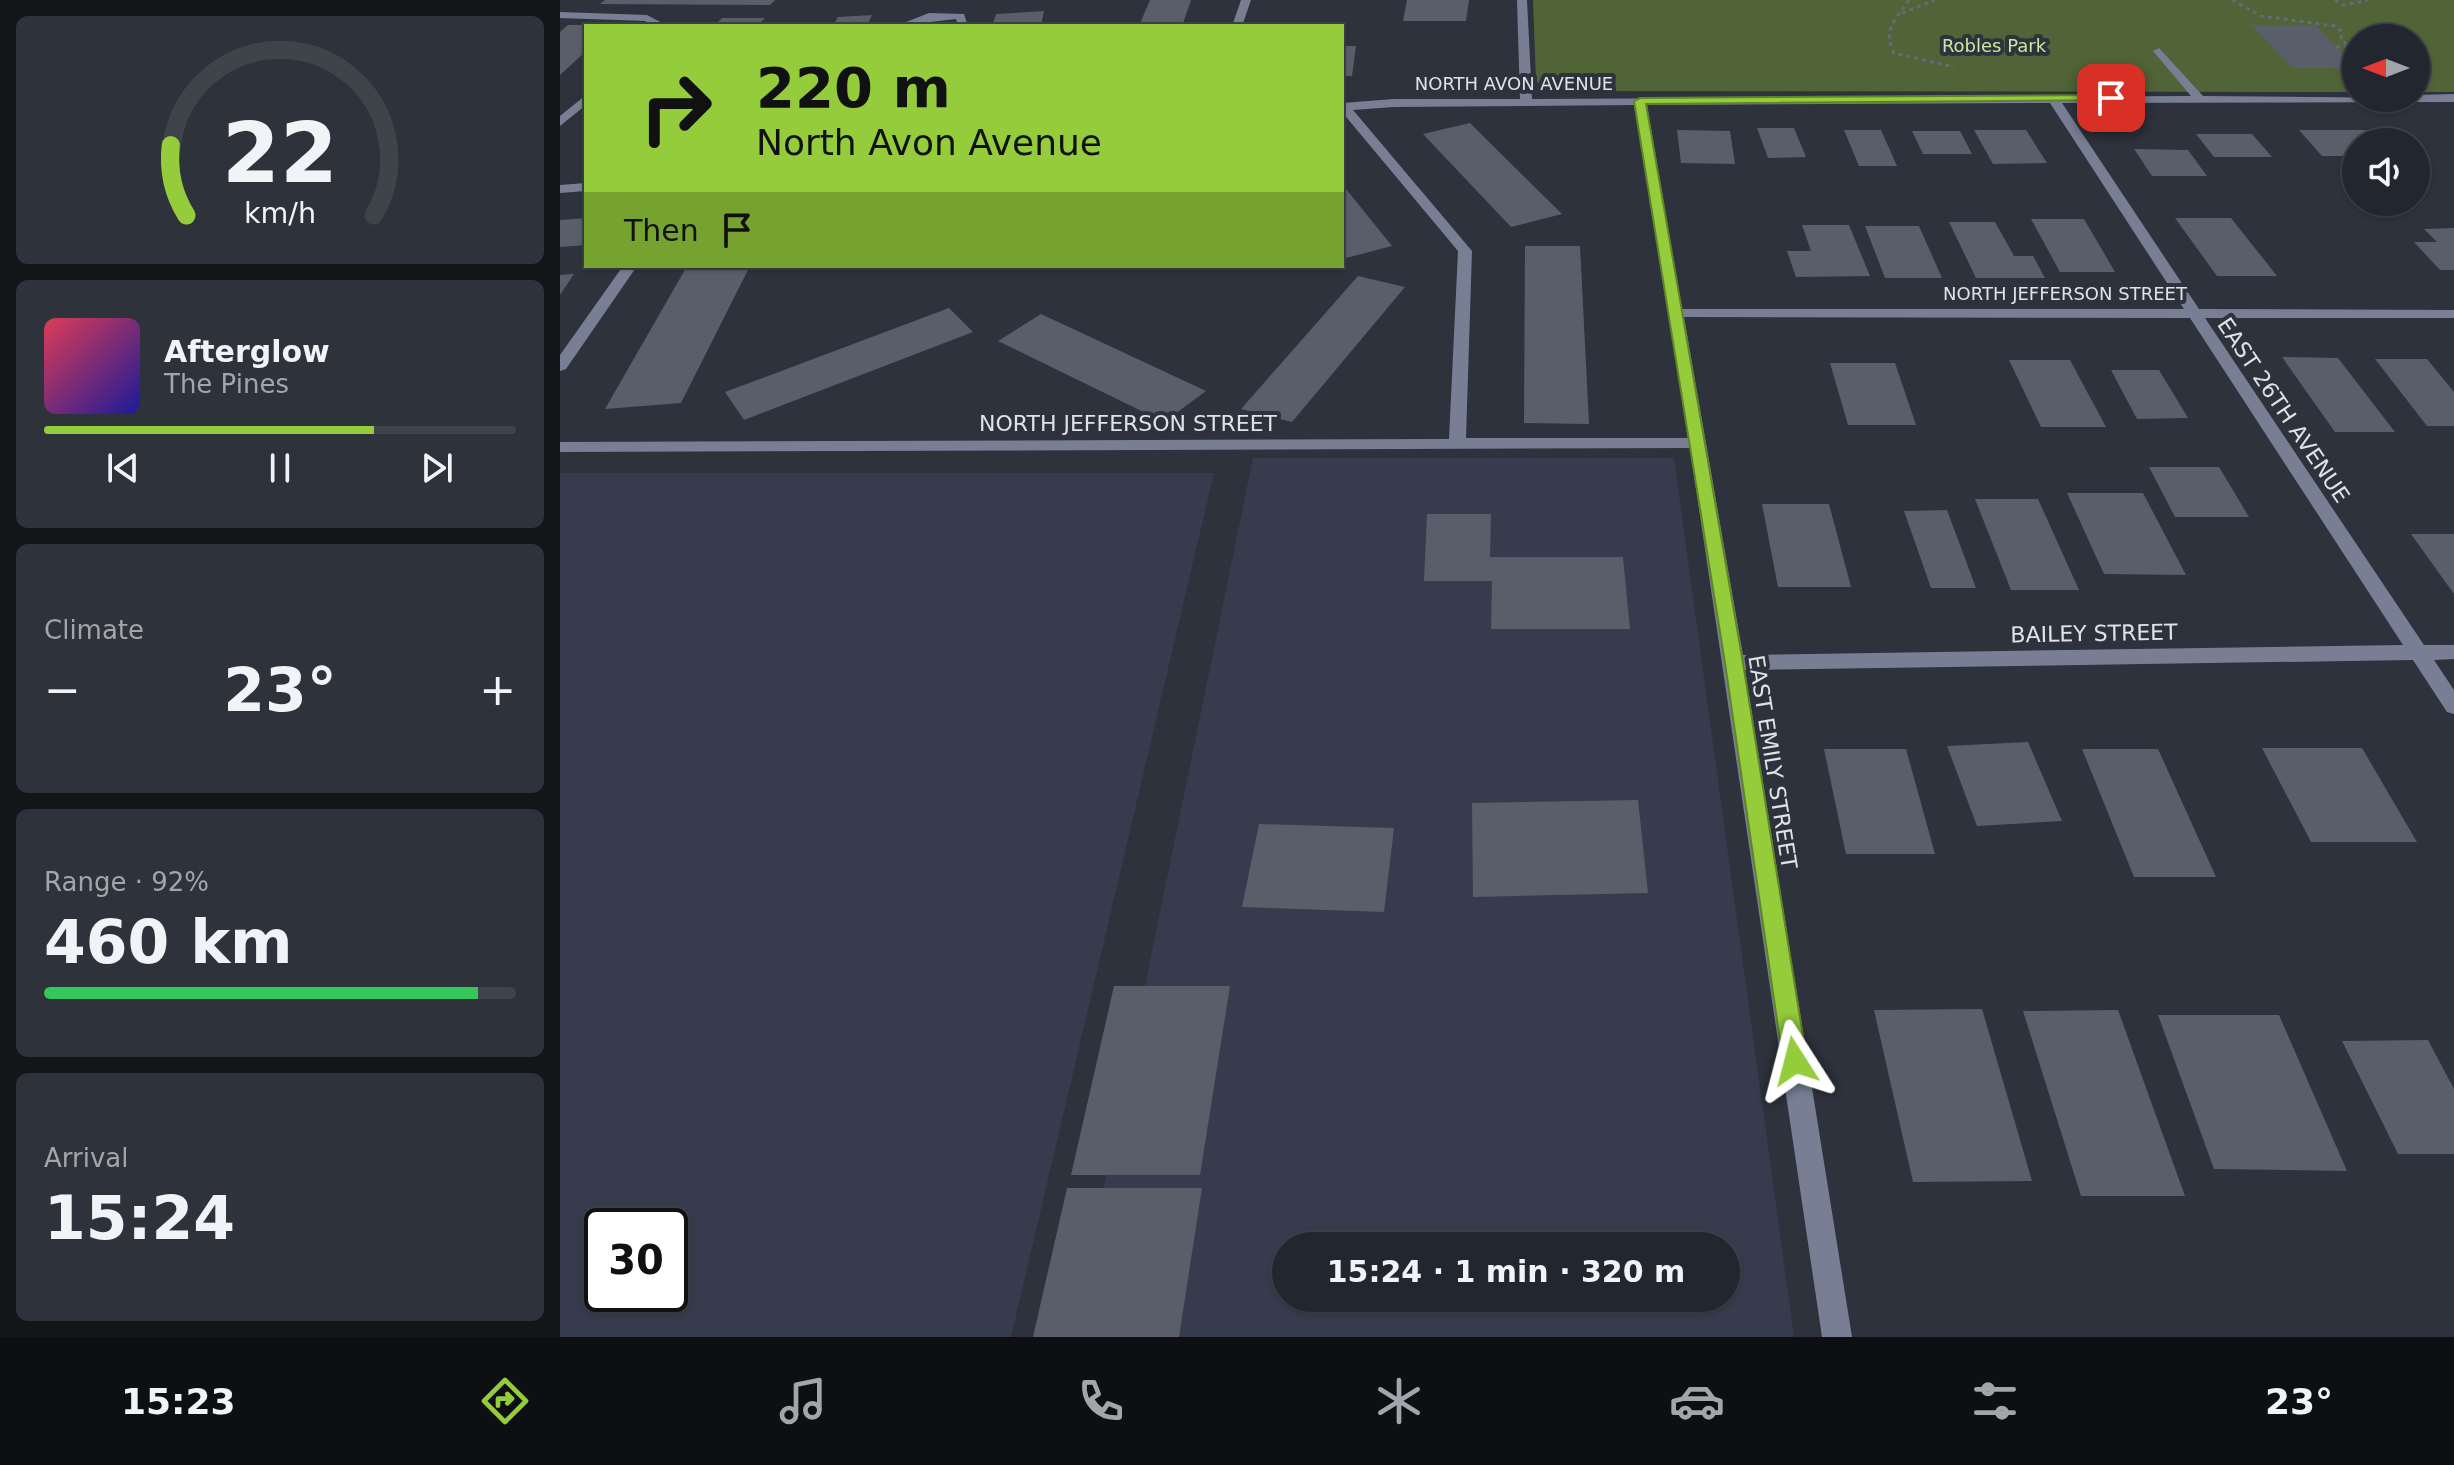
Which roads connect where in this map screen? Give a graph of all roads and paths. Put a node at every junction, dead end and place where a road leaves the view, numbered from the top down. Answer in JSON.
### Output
{"nodes":[{"id":1,"x":1246,"y":0,"type":"edge"},
{"id":2,"x":1522,"y":0,"type":"edge"},
{"id":3,"x":1909,"y":0,"type":"edge"},
{"id":4,"x":1935,"y":0,"type":"edge"},
{"id":5,"x":2232,"y":0,"type":"edge"},
{"id":6,"x":2335,"y":0,"type":"edge"},
{"id":7,"x":2368,"y":0,"type":"edge"},
{"id":8,"x":1900,"y":13,"type":"junction"},
{"id":9,"x":560,"y":15,"type":"edge"},
{"id":10,"x":659,"y":24,"type":"edge"},
{"id":11,"x":907,"y":24,"type":"edge"},
{"id":12,"x":962,"y":24,"type":"edge"},
{"id":13,"x":1238,"y":24,"type":"edge"},
{"id":14,"x":2342,"y":37,"type":"edge"},
{"id":15,"x":2336,"y":47,"type":"dead end"},
{"id":16,"x":2342,"y":47,"type":"edge"},
{"id":17,"x":2159,"y":51,"type":"dead end"},
{"id":18,"x":1968,"y":70,"type":"dead end"},
{"id":19,"x":2052,"y":98,"type":"junction"},
{"id":20,"x":2199,"y":98,"type":"junction"},
{"id":21,"x":2454,"y":98,"type":"edge"},
{"id":22,"x":584,"y":101,"type":"edge"},
{"id":23,"x":1640,"y":101,"type":"junction"},
{"id":24,"x":1526,"y":102,"type":"junction"},
{"id":25,"x":1344,"y":107,"type":"edge"},
{"id":26,"x":1344,"y":108,"type":"edge"},
{"id":27,"x":560,"y":122,"type":"edge"},
{"id":28,"x":584,"y":187,"type":"edge"},
{"id":29,"x":560,"y":189,"type":"edge"},
{"id":30,"x":629,"y":268,"type":"edge"},
{"id":31,"x":1675,"y":313,"type":"junction"},
{"id":32,"x":2194,"y":314,"type":"junction"},
{"id":33,"x":2454,"y":314,"type":"edge"},
{"id":34,"x":560,"y":366,"type":"edge"},
{"id":35,"x":1457,"y":443,"type":"junction"},
{"id":36,"x":1697,"y":443,"type":"junction"},
{"id":37,"x":560,"y":447,"type":"edge"},
{"id":38,"x":2418,"y":652,"type":"junction"},
{"id":39,"x":2454,"y":652,"type":"edge"},
{"id":40,"x":1734,"y":663,"type":"junction"},
{"id":41,"x":2454,"y":706,"type":"edge"},
{"id":42,"x":1837,"y":1337,"type":"edge"}],
"edges":[{"from":1,"to":13,"type":"street"},
{"from":2,"to":24,"type":"street"},
{"from":3,"to":8,"type":"path"},
{"from":4,"to":8,"type":"path"},
{"from":5,"to":14,"type":"path"},
{"from":6,"to":7,"type":"path"},
{"from":8,"to":18,"type":"path"},
{"from":9,"to":10,"type":"street"},
{"from":11,"to":12,"type":"street"},
{"from":15,"to":16,"type":"path"},
{"from":17,"to":20,"type":"street"},
{"from":19,"to":20,"type":"street","name":"NORTH AVON AVENUE"},
{"from":19,"to":23,"type":"street","name":"NORTH AVON AVENUE"},
{"from":19,"to":32,"type":"street","name":"EAST 26TH AVENUE"},
{"from":20,"to":21,"type":"street","name":"NORTH AVON AVENUE"},
{"from":22,"to":27,"type":"street"},
{"from":23,"to":24,"type":"street","name":"NORTH AVON AVENUE"},
{"from":23,"to":31,"type":"street","name":"EAST EMILY STREET"},
{"from":24,"to":25,"type":"street","name":"NORTH AVON AVENUE"},
{"from":26,"to":35,"type":"street"},
{"from":28,"to":29,"type":"street"},
{"from":30,"to":34,"type":"street"},
{"from":31,"to":32,"type":"street","name":"NORTH JEFFERSON STREET"},
{"from":31,"to":36,"type":"street","name":"EAST EMILY STREET"},
{"from":32,"to":33,"type":"street","name":"NORTH JEFFERSON STREET"},
{"from":32,"to":38,"type":"street","name":"EAST 26TH AVENUE"},
{"from":35,"to":36,"type":"street","name":"NORTH JEFFERSON STREET"},
{"from":35,"to":37,"type":"street","name":"NORTH JEFFERSON STREET"},
{"from":36,"to":40,"type":"street","name":"EAST EMILY STREET"},
{"from":38,"to":39,"type":"street","name":"BAILEY STREET"},
{"from":38,"to":40,"type":"street","name":"BAILEY STREET"},
{"from":38,"to":41,"type":"street","name":"EAST 26TH AVENUE"},
{"from":40,"to":42,"type":"street","name":"EAST EMILY STREET"}]}
